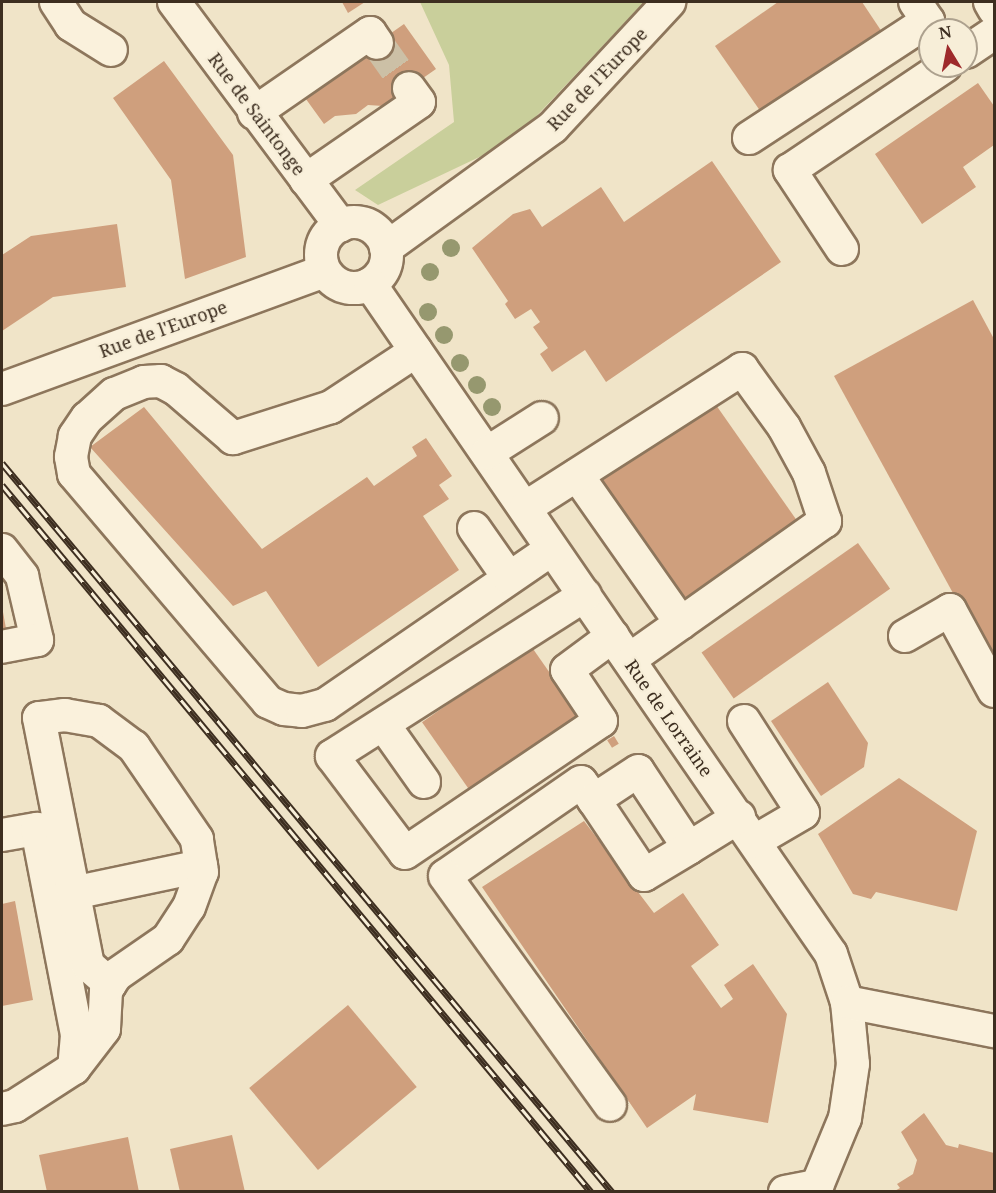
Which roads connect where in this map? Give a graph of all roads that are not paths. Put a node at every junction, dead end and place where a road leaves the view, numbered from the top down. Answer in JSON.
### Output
{"nodes":[{"id":1,"x":56,"y":2,"type":"edge"},
{"id":2,"x":669,"y":2,"type":"edge"},
{"id":3,"x":915,"y":2,"type":"edge"},
{"id":4,"x":990,"y":2,"type":"edge"},
{"id":5,"x":183,"y":4,"type":"edge"},
{"id":6,"x":994,"y":9,"type":"edge"},
{"id":7,"x":994,"y":33,"type":"edge"},
{"id":8,"x":377,"y":43,"type":"dead end"},
{"id":9,"x":978,"y":44,"type":"edge"},
{"id":10,"x":111,"y":50,"type":"dead end"},
{"id":11,"x":927,"y":78,"type":"edge"},
{"id":12,"x":409,"y":88,"type":"tunnel mouth"},
{"id":13,"x":254,"y":113,"type":"junction"},
{"id":14,"x":748,"y":138,"type":"dead end"},
{"id":15,"x":491,"y":173,"type":"junction"},
{"id":16,"x":306,"y":180,"type":"junction"},
{"id":17,"x":353,"y":225,"type":"junction"},
{"id":18,"x":386,"y":248,"type":"junction"},
{"id":19,"x":842,"y":249,"type":"dead end"},
{"id":20,"x":324,"y":271,"type":"junction"},
{"id":21,"x":370,"y":284,"type":"junction"},
{"id":22,"x":416,"y":351,"type":"junction"},
{"id":23,"x":2,"y":389,"type":"edge"},
{"id":24,"x":542,"y":418,"type":"dead end"},
{"id":25,"x":487,"y":453,"type":"junction"},
{"id":26,"x":577,"y":475,"type":"junction"},
{"id":27,"x":525,"y":508,"type":"junction"},
{"id":28,"x":474,"y":528,"type":"dead end"},
{"id":29,"x":552,"y":549,"type":"junction"},
{"id":30,"x":2,"y":550,"type":"edge"},
{"id":31,"x":509,"y":578,"type":"junction"},
{"id":32,"x":585,"y":595,"type":"junction"},
{"id":33,"x":681,"y":623,"type":"junction"},
{"id":34,"x":905,"y":636,"type":"dead end"},
{"id":35,"x":2,"y":647,"type":"edge"},
{"id":36,"x":621,"y":648,"type":"junction"},
{"id":37,"x":994,"y":691,"type":"edge"},
{"id":38,"x":744,"y":721,"type":"dead end"},
{"id":39,"x":382,"y":724,"type":"junction"},
{"id":40,"x":424,"y":782,"type":"dead end"},
{"id":41,"x":594,"y":800,"type":"junction"},
{"id":42,"x":747,"y":829,"type":"junction"},
{"id":43,"x":2,"y":835,"type":"edge"},
{"id":44,"x":689,"y":848,"type":"junction"},
{"id":45,"x":201,"y":866,"type":"junction"},
{"id":46,"x":74,"y":893,"type":"junction"},
{"id":47,"x":110,"y":984,"type":"junction"},
{"id":48,"x":847,"y":1002,"type":"junction"},
{"id":49,"x":994,"y":1031,"type":"edge"},
{"id":50,"x":74,"y":1068,"type":"junction"},
{"id":51,"x":610,"y":1105,"type":"dead end"},
{"id":52,"x":2,"y":1109,"type":"edge"},
{"id":53,"x":813,"y":1190,"type":"edge"},
{"id":54,"x":785,"y":1191,"type":"edge"}],
"edges":[{"from":1,"to":10,"type":"street"},
{"from":2,"to":15,"type":"street","name":"Rue de l'Europe"},
{"from":3,"to":14,"type":"street"},
{"from":4,"to":6,"type":"street"},
{"from":5,"to":13,"type":"street","name":"Rue de Saintonge"},
{"from":7,"to":9,"type":"street"},
{"from":8,"to":13,"type":"street"},
{"from":11,"to":19,"type":"street"},
{"from":12,"to":16,"type":"street"},
{"from":13,"to":16,"type":"street","name":"Rue de Saintonge"},
{"from":15,"to":17,"type":"street","name":"Rue de l'Europe"},
{"from":15,"to":18,"type":"street","name":"Rue de l'Europe"},
{"from":16,"to":17,"type":"street","name":"Rue de Saintonge"},
{"from":17,"to":18,"type":"street"},
{"from":17,"to":20,"type":"street"},
{"from":18,"to":21,"type":"street"},
{"from":20,"to":21,"type":"street"},
{"from":20,"to":23,"type":"street","name":"Rue de l'Europe"},
{"from":21,"to":22,"type":"street","name":"Rue de Lorraine"},
{"from":22,"to":25,"type":"street","name":"Rue de Lorraine"},
{"from":22,"to":31,"type":"street"},
{"from":24,"to":25,"type":"street"},
{"from":25,"to":27,"type":"street","name":"Rue de Lorraine"},
{"from":26,"to":27,"type":"street"},
{"from":26,"to":33,"type":"street"},
{"from":26,"to":33,"type":"street"},
{"from":27,"to":29,"type":"street","name":"Rue de Lorraine"},
{"from":28,"to":31,"type":"street"},
{"from":29,"to":31,"type":"street"},
{"from":29,"to":32,"type":"street","name":"Rue de Lorraine"},
{"from":30,"to":35,"type":"street"},
{"from":32,"to":36,"type":"street","name":"Rue de Lorraine"},
{"from":32,"to":39,"type":"street"},
{"from":33,"to":36,"type":"street"},
{"from":34,"to":37,"type":"street"},
{"from":36,"to":39,"type":"street"},
{"from":36,"to":42,"type":"street","name":"Rue de Lorraine"},
{"from":38,"to":42,"type":"street"},
{"from":39,"to":40,"type":"street"},
{"from":41,"to":44,"type":"street"},
{"from":41,"to":44,"type":"street"},
{"from":41,"to":51,"type":"street"},
{"from":42,"to":44,"type":"street"},
{"from":42,"to":48,"type":"street","name":"Rue de Lorraine"},
{"from":43,"to":50,"type":"street"},
{"from":45,"to":46,"type":"street"},
{"from":45,"to":46,"type":"street"},
{"from":45,"to":47,"type":"street"},
{"from":46,"to":47,"type":"street"},
{"from":47,"to":50,"type":"street"},
{"from":48,"to":49,"type":"street"},
{"from":48,"to":53,"type":"street","name":"Rue de Lorraine"},
{"from":50,"to":52,"type":"street"},
{"from":53,"to":54,"type":"street"}]}
